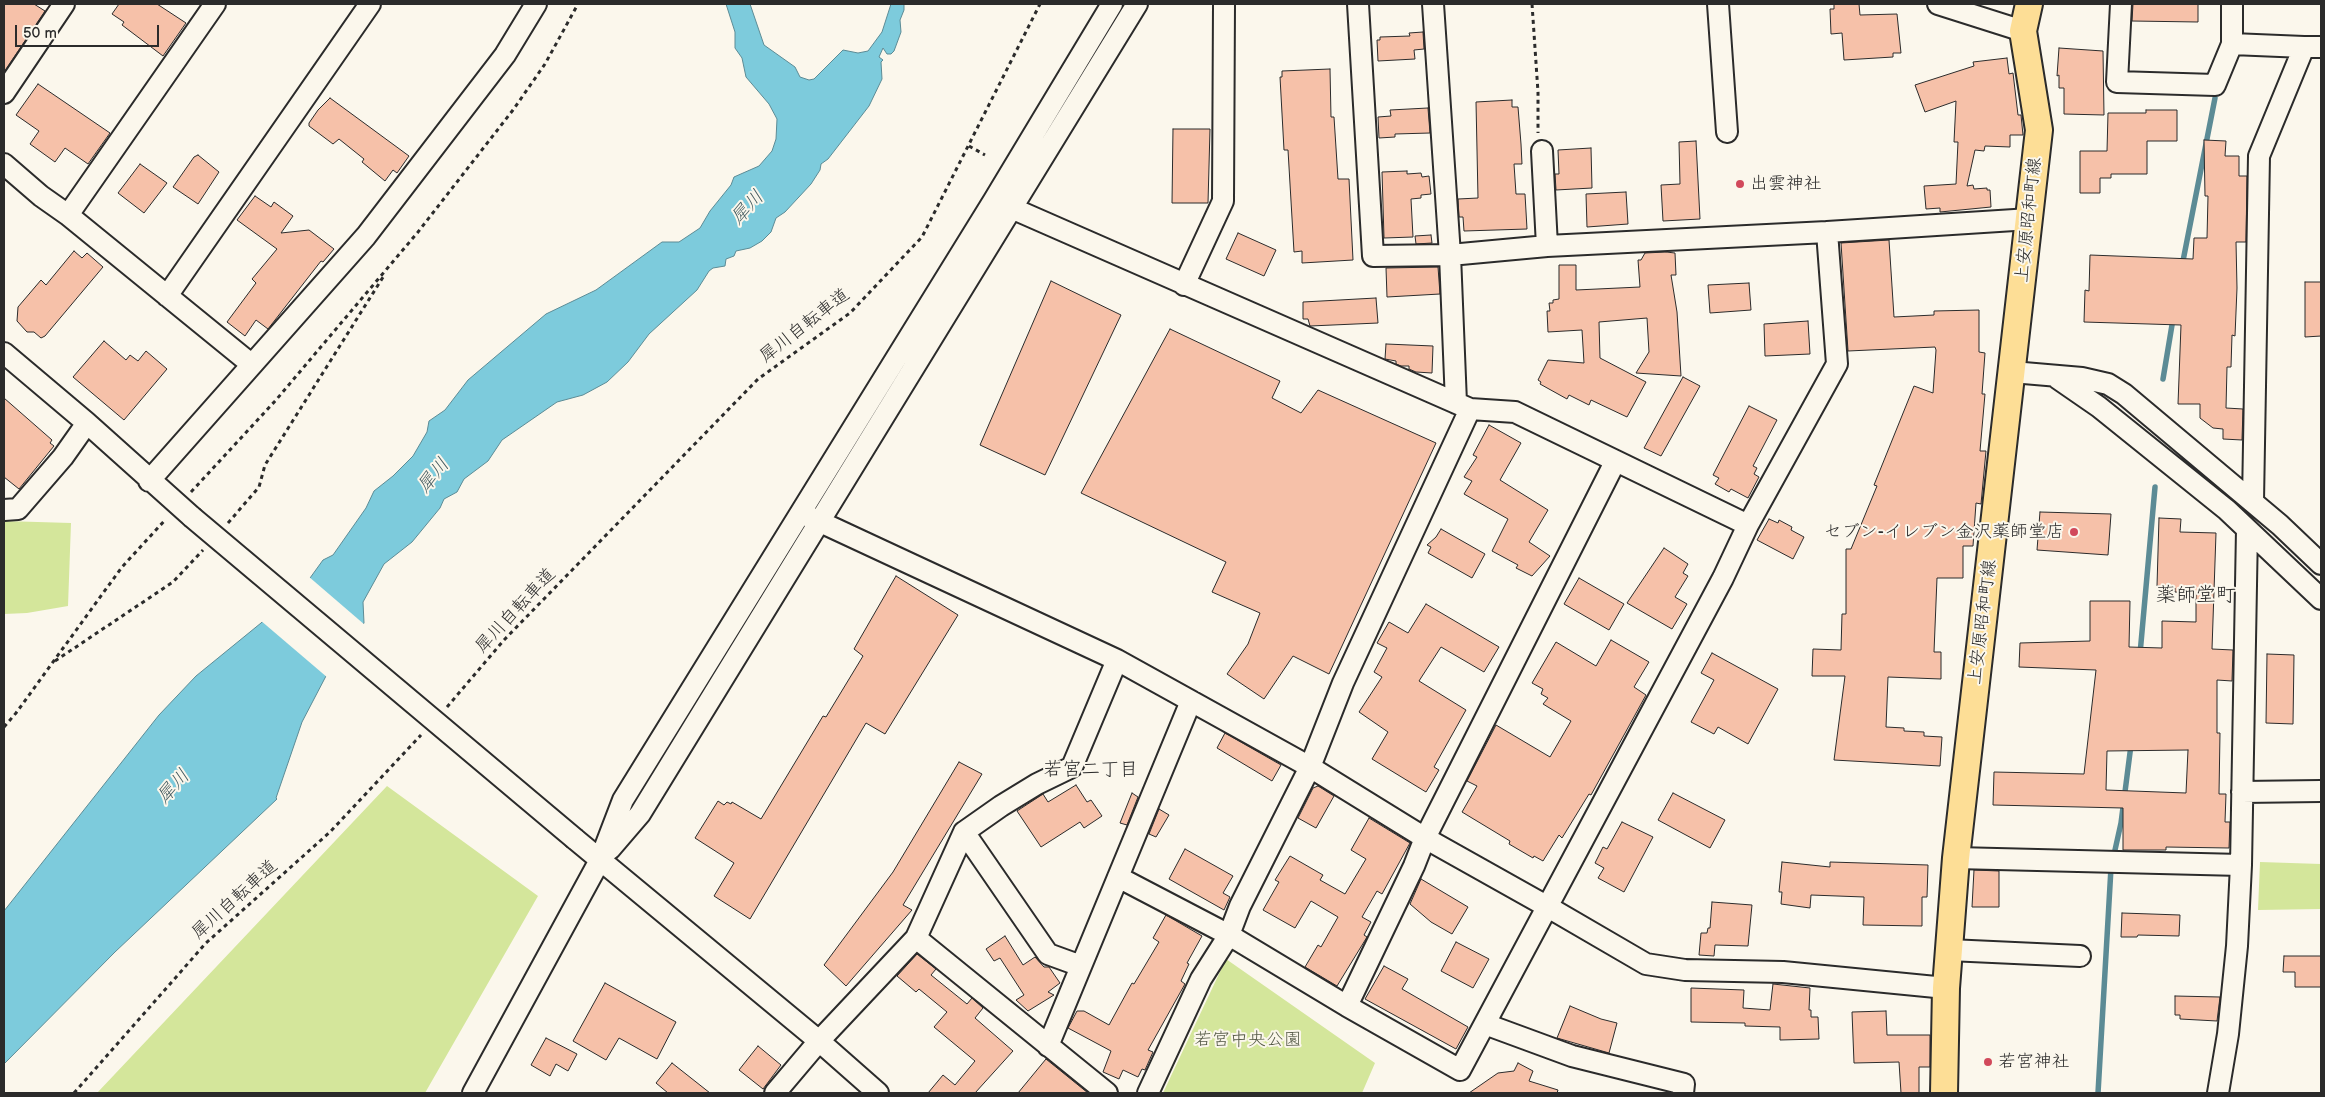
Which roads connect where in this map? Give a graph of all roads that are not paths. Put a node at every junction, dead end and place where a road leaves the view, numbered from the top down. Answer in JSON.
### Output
{"nodes":[{"id":1,"x":64,"y":4,"type":"edge"},
{"id":2,"x":215,"y":4,"type":"edge"},
{"id":3,"x":370,"y":4,"type":"edge"},
{"id":4,"x":536,"y":4,"type":"edge"},
{"id":5,"x":1112,"y":4,"type":"edge"},
{"id":6,"x":1136,"y":4,"type":"edge"},
{"id":7,"x":1224,"y":4,"type":"edge"},
{"id":8,"x":1358,"y":4,"type":"edge"},
{"id":9,"x":1433,"y":4,"type":"edge"},
{"id":10,"x":1718,"y":4,"type":"edge"},
{"id":11,"x":1938,"y":4,"type":"edge"},
{"id":12,"x":2029,"y":4,"type":"edge"},
{"id":13,"x":2121,"y":4,"type":"edge"},
{"id":14,"x":2232,"y":4,"type":"edge"},
{"id":15,"x":2023,"y":31,"type":"junction"},
{"id":16,"x":2232,"y":44,"type":"junction"},
{"id":17,"x":2312,"y":47,"type":"edge"},
{"id":18,"x":4,"y":93,"type":"edge"},
{"id":19,"x":1727,"y":132,"type":"dead end"},
{"id":20,"x":1542,"y":151,"type":"road end"},
{"id":21,"x":4,"y":164,"type":"edge"},
{"id":22,"x":1002,"y":204,"type":"junction"},
{"id":23,"x":68,"y":216,"type":"junction"},
{"id":24,"x":2030,"y":218,"type":"junction"},
{"id":25,"x":1827,"y":232,"type":"junction"},
{"id":26,"x":1547,"y":246,"type":"junction"},
{"id":27,"x":1450,"y":255,"type":"junction"},
{"id":28,"x":1184,"y":284,"type":"junction"},
{"id":29,"x":166,"y":296,"type":"junction"},
{"id":30,"x":4,"y":353,"type":"edge"},
{"id":31,"x":252,"y":364,"type":"junction"},
{"id":32,"x":2012,"y":372,"type":"junction"},
{"id":33,"x":2053,"y":376,"type":"junction"},
{"id":34,"x":1463,"y":406,"type":"junction"},
{"id":35,"x":87,"y":423,"type":"junction"},
{"id":36,"x":1615,"y":462,"type":"junction"},
{"id":37,"x":149,"y":481,"type":"junction"},
{"id":38,"x":2253,"y":502,"type":"junction"},
{"id":39,"x":4,"y":510,"type":"edge"},
{"id":40,"x":801,"y":513,"type":"junction"},
{"id":41,"x":820,"y":522,"type":"junction"},
{"id":42,"x":1748,"y":525,"type":"junction"},
{"id":43,"x":2246,"y":529,"type":"junction"},
{"id":44,"x":2321,"y":564,"type":"edge"},
{"id":45,"x":2321,"y":600,"type":"edge"},
{"id":46,"x":1117,"y":660,"type":"junction"},
{"id":47,"x":1191,"y":701,"type":"junction"},
{"id":48,"x":1310,"y":767,"type":"junction"},
{"id":49,"x":2321,"y":791,"type":"edge"},
{"id":50,"x":2242,"y":792,"type":"junction"},
{"id":51,"x":964,"y":832,"type":"junction"},
{"id":52,"x":1424,"y":838,"type":"junction"},
{"id":53,"x":1956,"y":858,"type":"junction"},
{"id":54,"x":600,"y":860,"type":"junction"},
{"id":55,"x":2241,"y":864,"type":"junction"},
{"id":56,"x":1118,"y":877,"type":"junction"},
{"id":57,"x":1548,"y":906,"type":"junction"},
{"id":58,"x":1229,"y":935,"type":"junction"},
{"id":59,"x":916,"y":938,"type":"junction"},
{"id":60,"x":1949,"y":950,"type":"junction"},
{"id":61,"x":2080,"y":956,"type":"dead end"},
{"id":62,"x":1082,"y":966,"type":"junction"},
{"id":63,"x":1946,"y":988,"type":"junction"},
{"id":64,"x":1347,"y":1006,"type":"junction"},
{"id":65,"x":1485,"y":1024,"type":"junction"},
{"id":66,"x":818,"y":1040,"type":"junction"},
{"id":67,"x":1048,"y":1046,"type":"junction"},
{"id":68,"x":473,"y":1093,"type":"edge"},
{"id":69,"x":775,"y":1093,"type":"edge"},
{"id":70,"x":878,"y":1093,"type":"edge"},
{"id":71,"x":1107,"y":1093,"type":"edge"},
{"id":72,"x":1148,"y":1093,"type":"edge"},
{"id":73,"x":1683,"y":1093,"type":"edge"},
{"id":74,"x":1944,"y":1093,"type":"edge"},
{"id":75,"x":2218,"y":1093,"type":"edge"}],
"edges":[{"from":1,"to":18,"type":"street"},
{"from":2,"to":23,"type":"street"},
{"from":3,"to":29,"type":"street"},
{"from":4,"to":31,"type":"street"},
{"from":5,"to":22,"type":"street"},
{"from":6,"to":22,"type":"street"},
{"from":7,"to":28,"type":"street"},
{"from":8,"to":27,"type":"street"},
{"from":9,"to":27,"type":"street"},
{"from":10,"to":19,"type":"street"},
{"from":11,"to":15,"type":"street"},
{"from":12,"to":15,"type":"main road","name":"上安原昭和町線"},
{"from":13,"to":16,"type":"street"},
{"from":14,"to":16,"type":"street"},
{"from":15,"to":24,"type":"main road","name":"上安原昭和町線"},
{"from":16,"to":17,"type":"street"},
{"from":17,"to":38,"type":"street"},
{"from":20,"to":26,"type":"street"},
{"from":21,"to":23,"type":"street"},
{"from":22,"to":28,"type":"street"},
{"from":22,"to":40,"type":"street"},
{"from":22,"to":41,"type":"street"},
{"from":23,"to":29,"type":"street"},
{"from":24,"to":25,"type":"street"},
{"from":24,"to":32,"type":"main road","name":"上安原昭和町線"},
{"from":25,"to":26,"type":"street"},
{"from":25,"to":42,"type":"street"},
{"from":26,"to":27,"type":"street"},
{"from":27,"to":34,"type":"street"},
{"from":28,"to":34,"type":"street"},
{"from":29,"to":31,"type":"street"},
{"from":30,"to":35,"type":"street"},
{"from":31,"to":37,"type":"street"},
{"from":32,"to":33,"type":"street"},
{"from":32,"to":53,"type":"main road","name":"上安原昭和町線"},
{"from":33,"to":38,"type":"street"},
{"from":33,"to":43,"type":"street"},
{"from":34,"to":36,"type":"street"},
{"from":34,"to":48,"type":"street"},
{"from":35,"to":37,"type":"street"},
{"from":35,"to":39,"type":"street"},
{"from":36,"to":42,"type":"street"},
{"from":36,"to":52,"type":"street"},
{"from":37,"to":54,"type":"street","bridge":true},
{"from":38,"to":44,"type":"street"},
{"from":40,"to":41,"type":"street"},
{"from":40,"to":54,"type":"street"},
{"from":41,"to":46,"type":"street"},
{"from":41,"to":54,"type":"street"},
{"from":42,"to":57,"type":"street"},
{"from":43,"to":45,"type":"street"},
{"from":43,"to":50,"type":"street"},
{"from":46,"to":47,"type":"street"},
{"from":46,"to":51,"type":"street"},
{"from":47,"to":48,"type":"street"},
{"from":47,"to":56,"type":"street"},
{"from":48,"to":52,"type":"street"},
{"from":48,"to":58,"type":"street"},
{"from":49,"to":50,"type":"street"},
{"from":50,"to":55,"type":"street"},
{"from":51,"to":59,"type":"street"},
{"from":51,"to":62,"type":"street"},
{"from":52,"to":57,"type":"street"},
{"from":52,"to":64,"type":"street"},
{"from":53,"to":55,"type":"street"},
{"from":53,"to":60,"type":"main road","name":"上安原昭和町線"},
{"from":54,"to":66,"type":"street"},
{"from":54,"to":68,"type":"street"},
{"from":55,"to":75,"type":"street"},
{"from":56,"to":58,"type":"street"},
{"from":56,"to":62,"type":"street"},
{"from":57,"to":63,"type":"street"},
{"from":57,"to":65,"type":"street"},
{"from":58,"to":64,"type":"street"},
{"from":58,"to":72,"type":"street"},
{"from":59,"to":66,"type":"street"},
{"from":59,"to":67,"type":"street"},
{"from":60,"to":61,"type":"street"},
{"from":60,"to":63,"type":"main road","name":"上安原昭和町線"},
{"from":62,"to":67,"type":"street"},
{"from":63,"to":74,"type":"main road","name":"上安原昭和町線"},
{"from":64,"to":65,"type":"street"},
{"from":65,"to":73,"type":"street"},
{"from":66,"to":69,"type":"street"},
{"from":66,"to":70,"type":"street"},
{"from":67,"to":71,"type":"street"}]}
